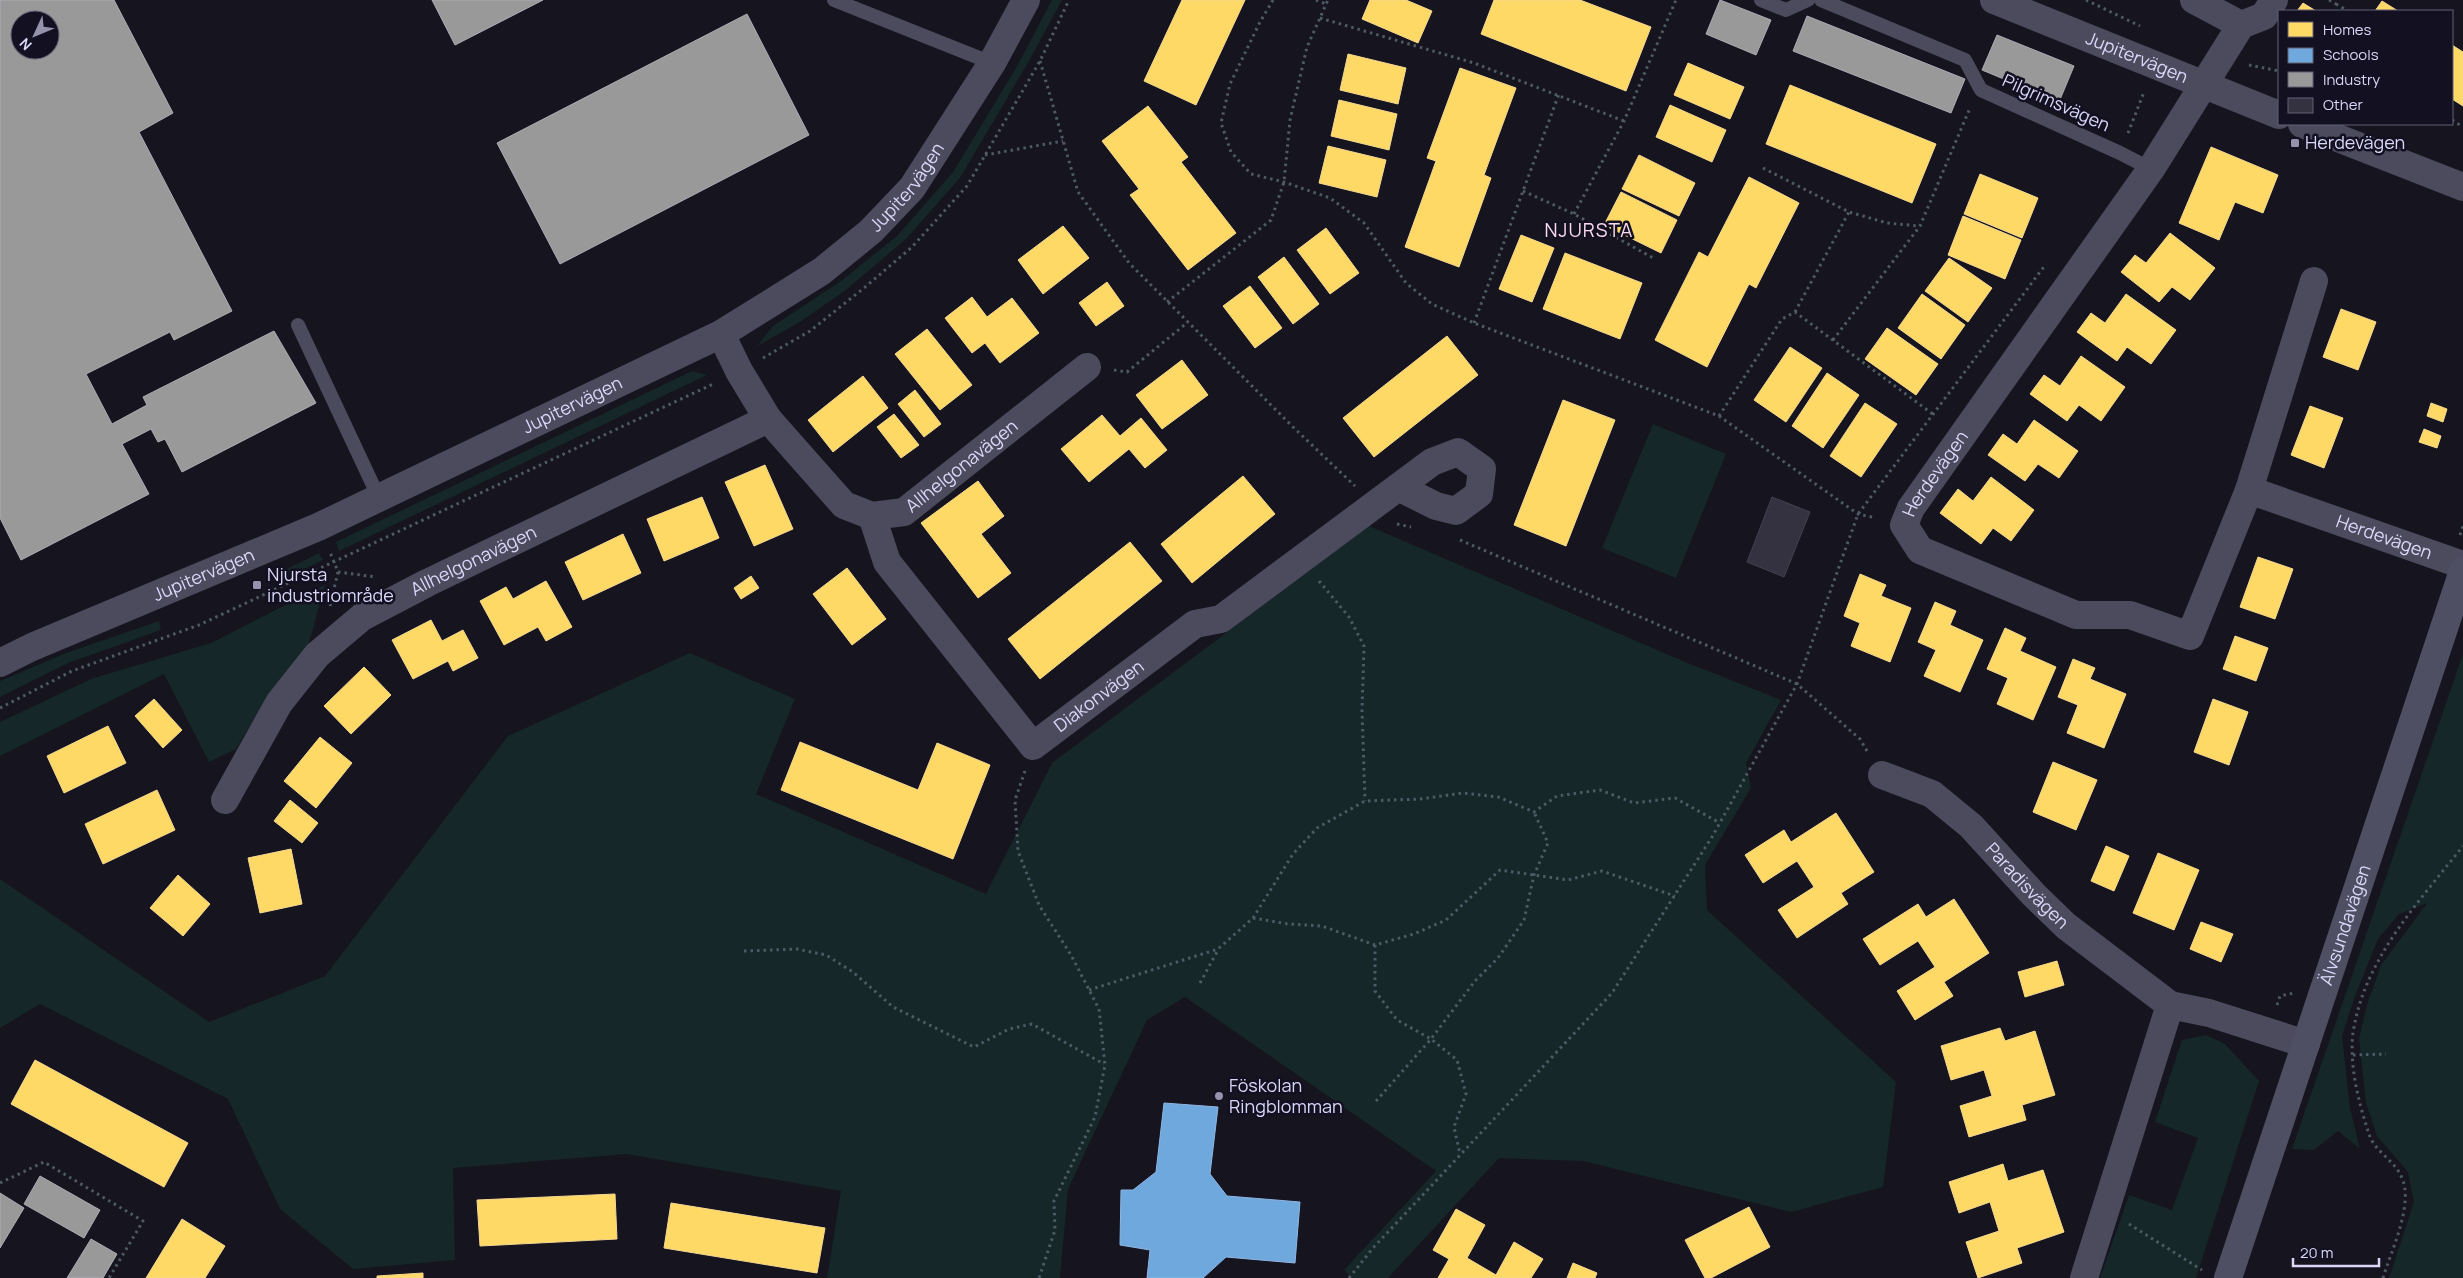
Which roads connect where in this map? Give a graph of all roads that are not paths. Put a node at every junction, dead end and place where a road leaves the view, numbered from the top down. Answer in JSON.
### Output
{"nodes":[{"id":1,"x":834,"y":0,"type":"edge"},
{"id":2,"x":1026,"y":0,"type":"edge"},
{"id":3,"x":1761,"y":0,"type":"edge"},
{"id":4,"x":1808,"y":0,"type":"edge"},
{"id":5,"x":1821,"y":0,"type":"edge"},
{"id":6,"x":1994,"y":0,"type":"edge"},
{"id":7,"x":2194,"y":0,"type":"edge"},
{"id":8,"x":2274,"y":0,"type":"edge"},
{"id":9,"x":2241,"y":25,"type":"junction"},
{"id":10,"x":992,"y":63,"type":"junction"},
{"id":11,"x":2205,"y":85,"type":"junction"},
{"id":12,"x":2278,"y":115,"type":"edge"},
{"id":13,"x":2305,"y":125,"type":"edge"},
{"id":14,"x":2151,"y":170,"type":"junction"},
{"id":15,"x":2463,"y":187,"type":"edge"},
{"id":16,"x":2314,"y":281,"type":"dead end"},
{"id":17,"x":298,"y":325,"type":"dead end"},
{"id":18,"x":721,"y":334,"type":"junction"},
{"id":19,"x":1087,"y":367,"type":"road end"},
{"id":20,"x":768,"y":419,"type":"junction"},
{"id":21,"x":1398,"y":487,"type":"dead end"},
{"id":22,"x":2249,"y":490,"type":"junction"},
{"id":23,"x":379,"y":498,"type":"junction"},
{"id":24,"x":872,"y":516,"type":"junction"},
{"id":25,"x":2463,"y":564,"type":"edge"},
{"id":26,"x":2463,"y":571,"type":"edge"},
{"id":27,"x":0,"y":663,"type":"edge"},
{"id":28,"x":1882,"y":775,"type":"dead end"},
{"id":29,"x":225,"y":800,"type":"dead end"},
{"id":30,"x":2170,"y":1005,"type":"junction"},
{"id":31,"x":2306,"y":1044,"type":"junction"},
{"id":32,"x":2216,"y":1274,"type":"edge"},
{"id":33,"x":2084,"y":1278,"type":"edge"}],
"edges":[{"from":1,"to":10,"type":"lane"},
{"from":2,"to":10,"type":"street","name":"Jupitervägen"},
{"from":3,"to":4,"type":"lane"},
{"from":5,"to":14,"type":"lane","name":"Pilgrimsvägen"},
{"from":6,"to":11,"type":"street","name":"Jupitervägen"},
{"from":7,"to":9,"type":"street"},
{"from":8,"to":9,"type":"street"},
{"from":9,"to":11,"type":"street","name":"Herdevägen"},
{"from":10,"to":18,"type":"street","name":"Jupitervägen"},
{"from":11,"to":12,"type":"street","name":"Jupitervägen"},
{"from":11,"to":14,"type":"street","name":"Herdevägen"},
{"from":13,"to":15,"type":"street"},
{"from":14,"to":22,"type":"street","name":"Herdevägen"},
{"from":16,"to":22,"type":"street","name":"Herdevägen"},
{"from":17,"to":23,"type":"lane"},
{"from":18,"to":20,"type":"street","name":"Allhelgonavägen"},
{"from":18,"to":23,"type":"street","name":"Jupitervägen"},
{"from":19,"to":24,"type":"street","name":"Allhelgonavägen"},
{"from":20,"to":24,"type":"street","name":"Allhelgonavägen"},
{"from":20,"to":29,"type":"street","name":"Allhelgonavägen"},
{"from":21,"to":24,"type":"street","name":"Diakonvägen"},
{"from":22,"to":25,"type":"street","name":"Herdevägen"},
{"from":23,"to":27,"type":"street","name":"Jupitervägen"},
{"from":26,"to":31,"type":"street","name":"Älvsundavägen"},
{"from":28,"to":30,"type":"street","name":"Paradisvägen"},
{"from":30,"to":31,"type":"street","name":"Paradisvägen"},
{"from":30,"to":33,"type":"street"},
{"from":31,"to":32,"type":"street","name":"Älvsundavägen"}]}
